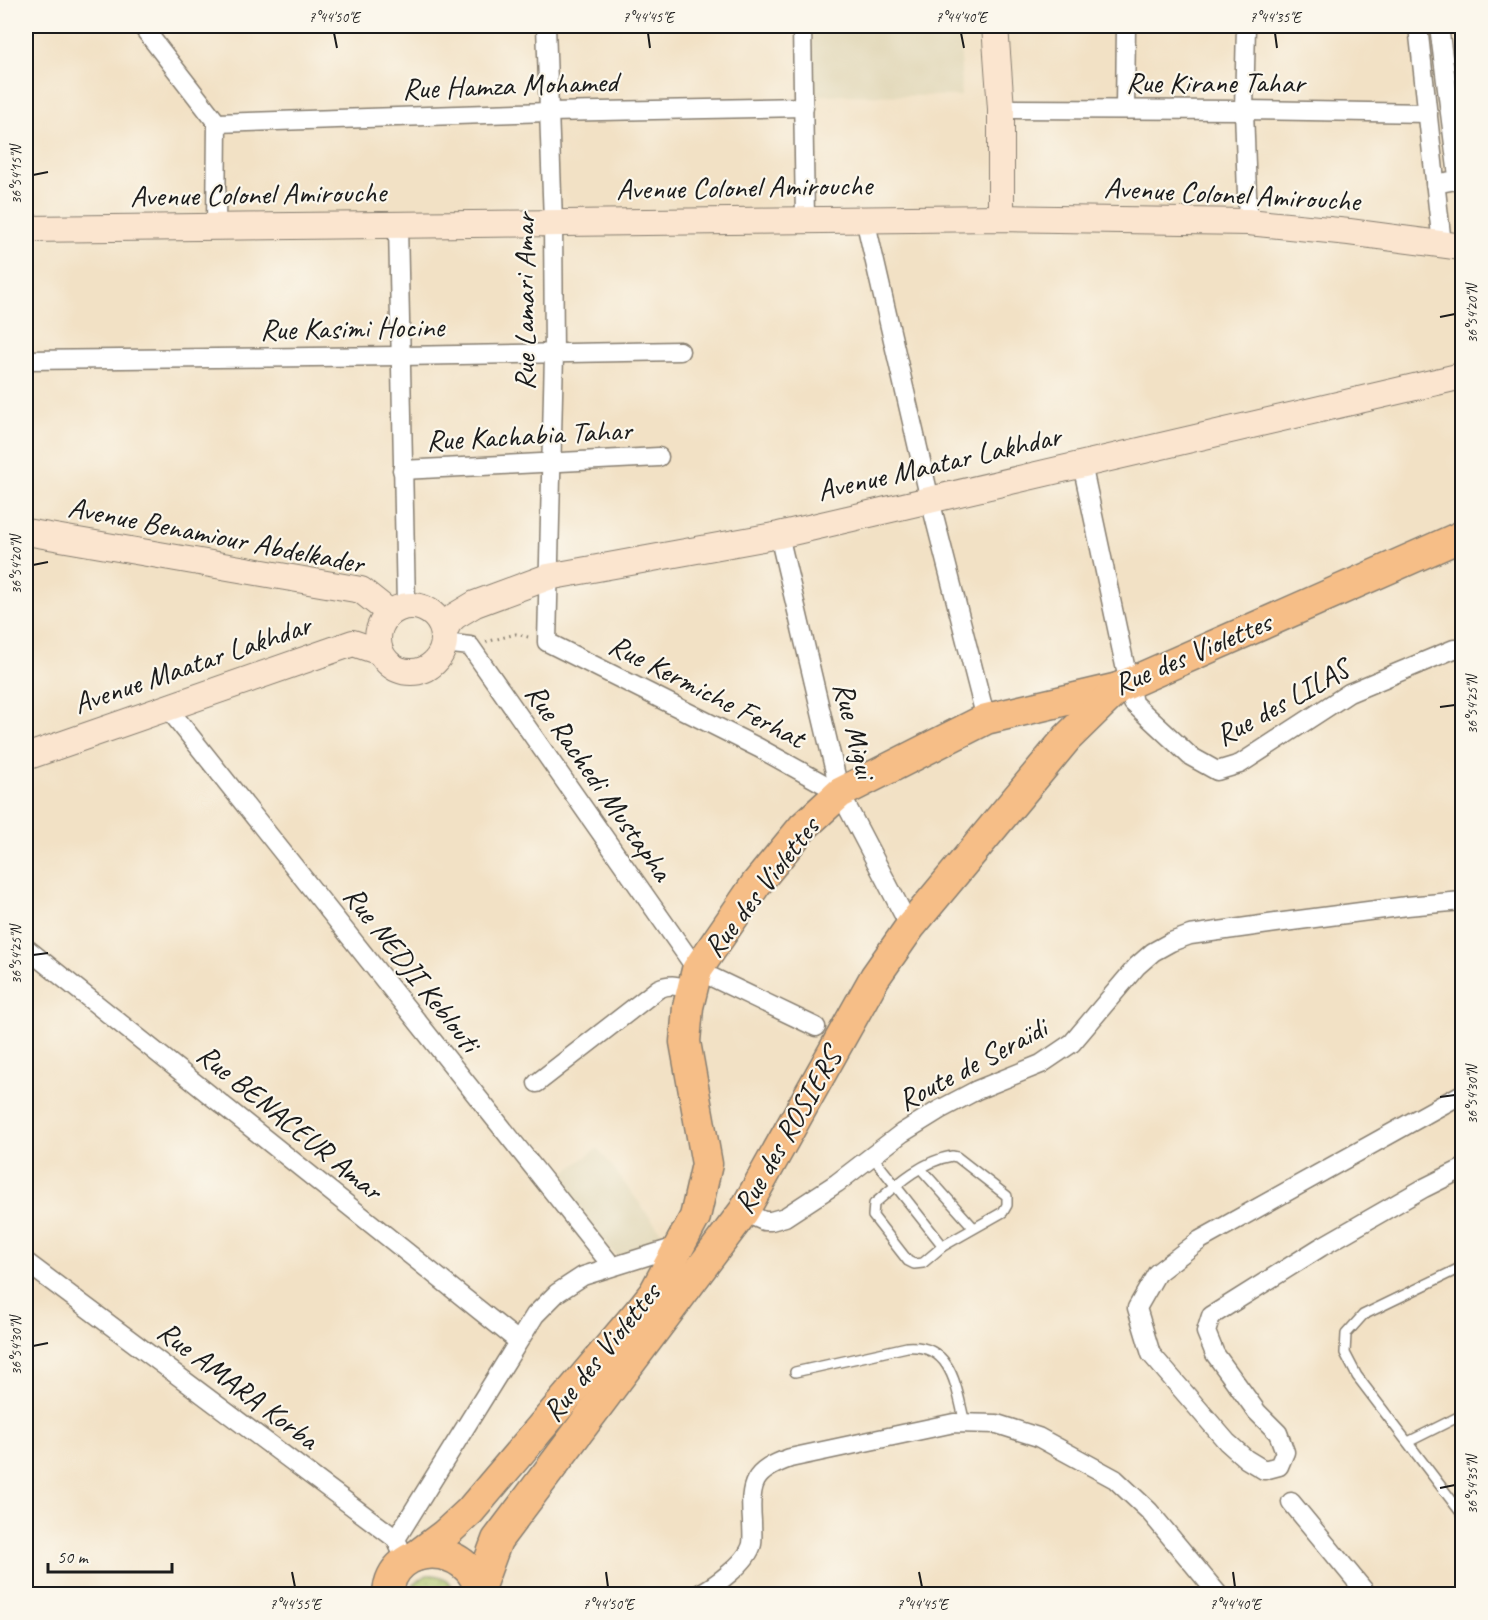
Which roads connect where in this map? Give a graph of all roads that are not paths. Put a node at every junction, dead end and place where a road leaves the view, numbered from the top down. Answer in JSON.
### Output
{"nodes":[{"id":1,"x":142,"y":26,"type":"edge"},
{"id":2,"x":546,"y":26,"type":"edge"},
{"id":3,"x":802,"y":26,"type":"edge"},
{"id":4,"x":995,"y":26,"type":"edge"},
{"id":5,"x":1126,"y":26,"type":"edge"},
{"id":6,"x":1246,"y":26,"type":"edge"},
{"id":7,"x":1418,"y":26,"type":"edge"},
{"id":8,"x":1439,"y":26,"type":"edge"},
{"id":9,"x":804,"y":107,"type":"junction"},
{"id":10,"x":1001,"y":109,"type":"junction"},
{"id":11,"x":1125,"y":110,"type":"junction"},
{"id":12,"x":1244,"y":110,"type":"junction"},
{"id":13,"x":549,"y":112,"type":"junction"},
{"id":14,"x":1428,"y":113,"type":"junction"},
{"id":15,"x":217,"y":123,"type":"junction"},
{"id":16,"x":1435,"y":184,"type":"junction"},
{"id":17,"x":1001,"y":218,"type":"junction"},
{"id":18,"x":805,"y":219,"type":"junction"},
{"id":19,"x":865,"y":219,"type":"junction"},
{"id":20,"x":553,"y":222,"type":"junction"},
{"id":21,"x":1248,"y":222,"type":"junction"},
{"id":22,"x":398,"y":225,"type":"junction"},
{"id":23,"x":216,"y":228,"type":"junction"},
{"id":24,"x":26,"y":229,"type":"edge"},
{"id":25,"x":1452,"y":246,"type":"edge"},
{"id":26,"x":680,"y":351,"type":"dead end"},
{"id":27,"x":554,"y":354,"type":"junction"},
{"id":28,"x":400,"y":356,"type":"junction"},
{"id":29,"x":26,"y":360,"type":"edge"},
{"id":30,"x":1462,"y":376,"type":"edge"},
{"id":31,"x":659,"y":457,"type":"dead end"},
{"id":32,"x":552,"y":462,"type":"junction"},
{"id":33,"x":1082,"y":464,"type":"junction"},
{"id":34,"x":402,"y":470,"type":"junction"},
{"id":35,"x":930,"y":500,"type":"junction"},
{"id":36,"x":26,"y":532,"type":"edge"},
{"id":37,"x":779,"y":535,"type":"junction"},
{"id":38,"x":1462,"y":536,"type":"edge"},
{"id":39,"x":548,"y":577,"type":"junction"},
{"id":40,"x":398,"y":610,"type":"junction"},
{"id":41,"x":444,"y":638,"type":"junction"},
{"id":42,"x":547,"y":642,"type":"joint"},
{"id":43,"x":1462,"y":649,"type":"edge"},
{"id":44,"x":380,"y":652,"type":"junction"},
{"id":45,"x":1124,"y":685,"type":"junction"},
{"id":46,"x":167,"y":707,"type":"junction"},
{"id":47,"x":986,"y":719,"type":"junction"},
{"id":48,"x":26,"y":757,"type":"edge"},
{"id":49,"x":840,"y":793,"type":"junction"},
{"id":50,"x":1462,"y":901,"type":"edge"},
{"id":51,"x":910,"y":927,"type":"junction"},
{"id":52,"x":26,"y":948,"type":"edge"},
{"id":53,"x":694,"y":980,"type":"junction"},
{"id":54,"x":816,"y":1027,"type":"dead end"},
{"id":55,"x":537,"y":1083,"type":"dead end"},
{"id":56,"x":1462,"y":1094,"type":"edge"},
{"id":57,"x":872,"y":1156,"type":"junction"},
{"id":58,"x":921,"y":1169,"type":"junction"},
{"id":59,"x":1462,"y":1169,"type":"edge"},
{"id":60,"x":896,"y":1185,"type":"junction"},
{"id":61,"x":744,"y":1210,"type":"junction"},
{"id":62,"x":973,"y":1227,"type":"junction"},
{"id":63,"x":679,"y":1246,"type":"junction"},
{"id":64,"x":943,"y":1246,"type":"junction"},
{"id":65,"x":26,"y":1262,"type":"edge"},
{"id":66,"x":612,"y":1266,"type":"junction"},
{"id":67,"x":1462,"y":1267,"type":"edge"},
{"id":68,"x":518,"y":1341,"type":"junction"},
{"id":69,"x":795,"y":1372,"type":"dead end"},
{"id":70,"x":1462,"y":1415,"type":"edge"},
{"id":71,"x":964,"y":1423,"type":"junction"},
{"id":72,"x":1408,"y":1442,"type":"junction"},
{"id":73,"x":1291,"y":1502,"type":"dead end"},
{"id":74,"x":1462,"y":1515,"type":"edge"},
{"id":75,"x":406,"y":1553,"type":"junction"},
{"id":76,"x":479,"y":1592,"type":"edge"},
{"id":77,"x":388,"y":1593,"type":"edge"},
{"id":78,"x":699,"y":1594,"type":"edge"},
{"id":79,"x":1218,"y":1594,"type":"edge"},
{"id":80,"x":1367,"y":1594,"type":"edge"}],
"edges":[{"from":1,"to":15,"type":"street"},
{"from":2,"to":13,"type":"street","name":"Rue Lamari Amar"},
{"from":3,"to":9,"type":"street"},
{"from":4,"to":10,"type":"main road"},
{"from":5,"to":11,"type":"street"},
{"from":6,"to":12,"type":"street"},
{"from":7,"to":14,"type":"street"},
{"from":8,"to":16,"type":"street"},
{"from":9,"to":13,"type":"street","name":"Rue Hamza Mohamed"},
{"from":9,"to":18,"type":"street"},
{"from":10,"to":11,"type":"street","name":"Rue Kirane Tahar"},
{"from":10,"to":17,"type":"main road"},
{"from":11,"to":12,"type":"street","name":"Rue Kirane Tahar"},
{"from":12,"to":14,"type":"street","name":"Rue Kirane Tahar"},
{"from":12,"to":21,"type":"street"},
{"from":13,"to":15,"type":"street","name":"Rue Hamza Mohamed"},
{"from":13,"to":20,"type":"street","name":"Rue Lamari Amar"},
{"from":14,"to":16,"type":"street"},
{"from":15,"to":23,"type":"street"},
{"from":16,"to":25,"type":"street"},
{"from":17,"to":19,"type":"main road","name":"Avenue Colonel Amirouche"},
{"from":17,"to":21,"type":"main road","name":"Avenue Colonel Amirouche"},
{"from":18,"to":19,"type":"main road","name":"Avenue Colonel Amirouche"},
{"from":18,"to":20,"type":"main road","name":"Avenue Colonel Amirouche"},
{"from":19,"to":35,"type":"street"},
{"from":20,"to":22,"type":"main road","name":"Avenue Colonel Amirouche"},
{"from":20,"to":27,"type":"street","name":"Rue Lamari Amar"},
{"from":21,"to":25,"type":"main road","name":"Avenue Colonel Amirouche"},
{"from":22,"to":23,"type":"main road","name":"Avenue Colonel Amirouche"},
{"from":22,"to":28,"type":"street"},
{"from":23,"to":24,"type":"main road","name":"Avenue Colonel Amirouche"},
{"from":26,"to":27,"type":"street","name":"Rue Kasimi Hocine"},
{"from":27,"to":28,"type":"street","name":"Rue Kasimi Hocine"},
{"from":27,"to":32,"type":"street","name":"Rue Lamari Amar"},
{"from":28,"to":29,"type":"street","name":"Rue Kasimi Hocine"},
{"from":28,"to":34,"type":"street"},
{"from":30,"to":33,"type":"main road","name":"Avenue Maatar Lakhdar"},
{"from":31,"to":32,"type":"street","name":"Rue Kachabia Tahar"},
{"from":32,"to":34,"type":"street","name":"Rue Kachabia Tahar"},
{"from":32,"to":39,"type":"street","name":"Rue Lamari Amar"},
{"from":33,"to":35,"type":"main road","name":"Avenue Maatar Lakhdar"},
{"from":33,"to":45,"type":"street","name":"Rue des LILAS"},
{"from":34,"to":40,"type":"street"},
{"from":35,"to":37,"type":"main road","name":"Avenue Maatar Lakhdar"},
{"from":35,"to":47,"type":"street"},
{"from":36,"to":40,"type":"main road","name":"Avenue Benamiour Abdelkader"},
{"from":37,"to":39,"type":"main road","name":"Avenue Maatar Lakhdar"},
{"from":37,"to":49,"type":"street","name":"Rue Migui"},
{"from":38,"to":45,"type":"main road","name":"Rue des Violettes"},
{"from":39,"to":41,"type":"main road","name":"Avenue Maatar Lakhdar"},
{"from":39,"to":42,"type":"street","name":"Rue Lamari Amar"},
{"from":40,"to":41,"type":"main road"},
{"from":40,"to":44,"type":"main road"},
{"from":41,"to":44,"type":"main road"},
{"from":41,"to":53,"type":"street","name":"Rue Rachedi Mustapha"},
{"from":42,"to":49,"type":"street","name":"Rue Kermiche Ferhat"},
{"from":43,"to":45,"type":"street","name":"Rue des LILAS"},
{"from":44,"to":46,"type":"main road","name":"Avenue Maatar Lakhdar"},
{"from":45,"to":47,"type":"main road","name":"Rue des Violettes"},
{"from":45,"to":51,"type":"main road","name":"Rue des ROSIERS"},
{"from":46,"to":48,"type":"main road","name":"Avenue Maatar Lakhdar"},
{"from":46,"to":66,"type":"street","name":"Rue NEDJI Keblouti"},
{"from":47,"to":49,"type":"main road","name":"Rue des Violettes"},
{"from":49,"to":51,"type":"street","name":"Rue Migui"},
{"from":49,"to":53,"type":"main road","name":"Rue des Violettes"},
{"from":50,"to":57,"type":"street","name":"Route de Seraïdi"},
{"from":51,"to":61,"type":"main road","name":"Rue des ROSIERS"},
{"from":52,"to":68,"type":"street","name":"Rue BENACEUR Amar"},
{"from":53,"to":54,"type":"street"},
{"from":53,"to":55,"type":"street"},
{"from":53,"to":63,"type":"main road","name":"Rue des Violettes"},
{"from":56,"to":59,"type":"street"},
{"from":57,"to":60,"type":"lane"},
{"from":57,"to":61,"type":"street","name":"Route de Seraïdi"},
{"from":58,"to":60,"type":"lane"},
{"from":58,"to":62,"type":"lane"},
{"from":58,"to":62,"type":"lane"},
{"from":60,"to":64,"type":"lane"},
{"from":60,"to":64,"type":"lane"},
{"from":61,"to":76,"type":"main road","name":"Rue des ROSIERS"},
{"from":62,"to":64,"type":"lane"},
{"from":63,"to":66,"type":"street"},
{"from":63,"to":75,"type":"main road","name":"Rue des Violettes"},
{"from":65,"to":75,"type":"street","name":"Rue AMARA Korba"},
{"from":66,"to":68,"type":"street"},
{"from":67,"to":72,"type":"lane"},
{"from":68,"to":75,"type":"street"},
{"from":69,"to":71,"type":"lane"},
{"from":70,"to":72,"type":"lane"},
{"from":71,"to":78,"type":"street"},
{"from":71,"to":79,"type":"street"},
{"from":72,"to":74,"type":"lane"},
{"from":73,"to":80,"type":"street"},
{"from":75,"to":76,"type":"main road"},
{"from":75,"to":77,"type":"main road","name":"Rue des Violettes"}]}
